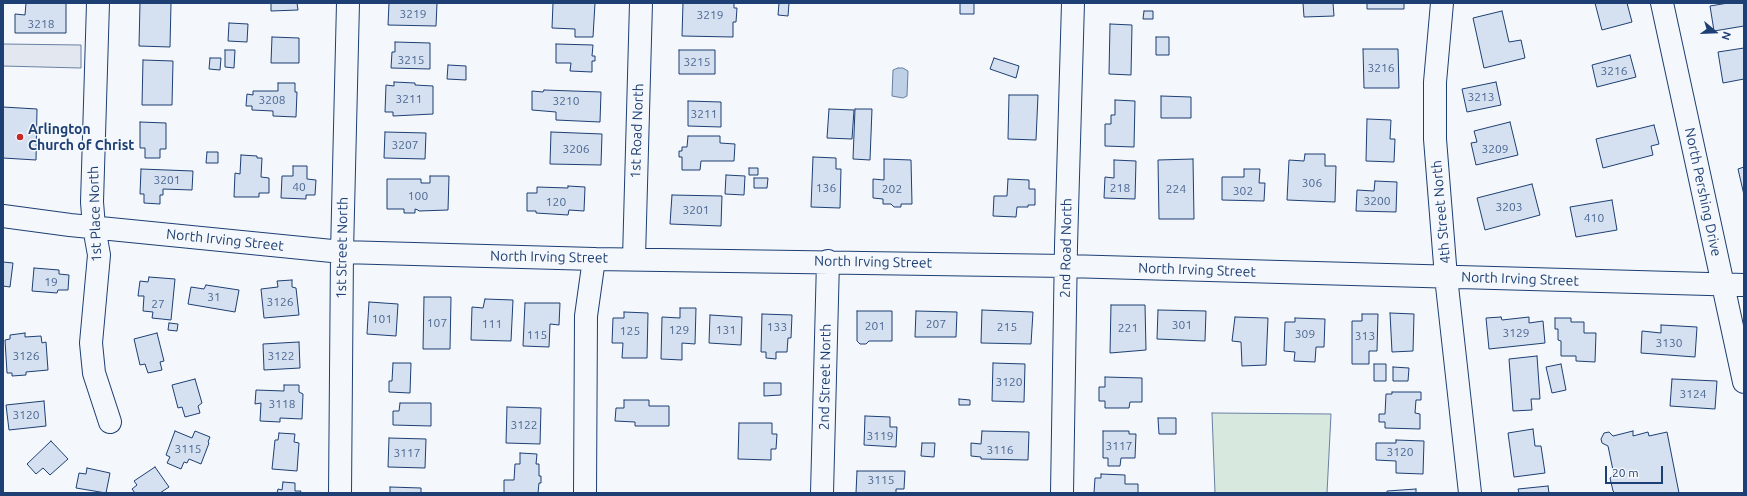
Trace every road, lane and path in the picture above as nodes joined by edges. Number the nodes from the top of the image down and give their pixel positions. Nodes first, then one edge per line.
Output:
1 (98, 3) edge
2 (348, 3) edge
3 (641, 3) edge
4 (1073, 3) edge
5 (1442, 3) edge
6 (1662, 3) edge
7 (3, 216) edge
8 (94, 227) junction
9 (342, 252) junction
10 (634, 258) junction
11 (594, 259) junction
12 (828, 261) junction
13 (1066, 266) junction
14 (1446, 277) junction
15 (1722, 285) junction
16 (1744, 285) edge
17 (1744, 382) edge
18 (110, 422) dead end
19 (340, 493) edge
20 (585, 493) edge
21 (822, 493) edge
22 (1062, 493) edge
23 (1470, 493) edge

1 - 8 street, 1st Place North
2 - 9 street, 1st Street North
3 - 10 street, 1st Road North
4 - 13 street, 2nd Road North
5 - 14 street, 4th Street North
6 - 15 street, North Pershing Drive
7 - 8 street, North Irving Street
8 - 9 street, North Irving Street
8 - 18 street, 1st Place North
9 - 11 street, North Irving Street
9 - 19 street, 1st Street North
10 - 11 street, North Irving Street
10 - 12 street, North Irving Street
11 - 20 street
12 - 13 street, North Irving Street
12 - 21 street, 2nd Street North
13 - 14 street, North Irving Street
13 - 22 street, 2nd Road North
14 - 15 street, North Irving Street
14 - 23 street, 4th Street North
15 - 16 street, North Irving Street
15 - 17 street, North Pershing Drive

